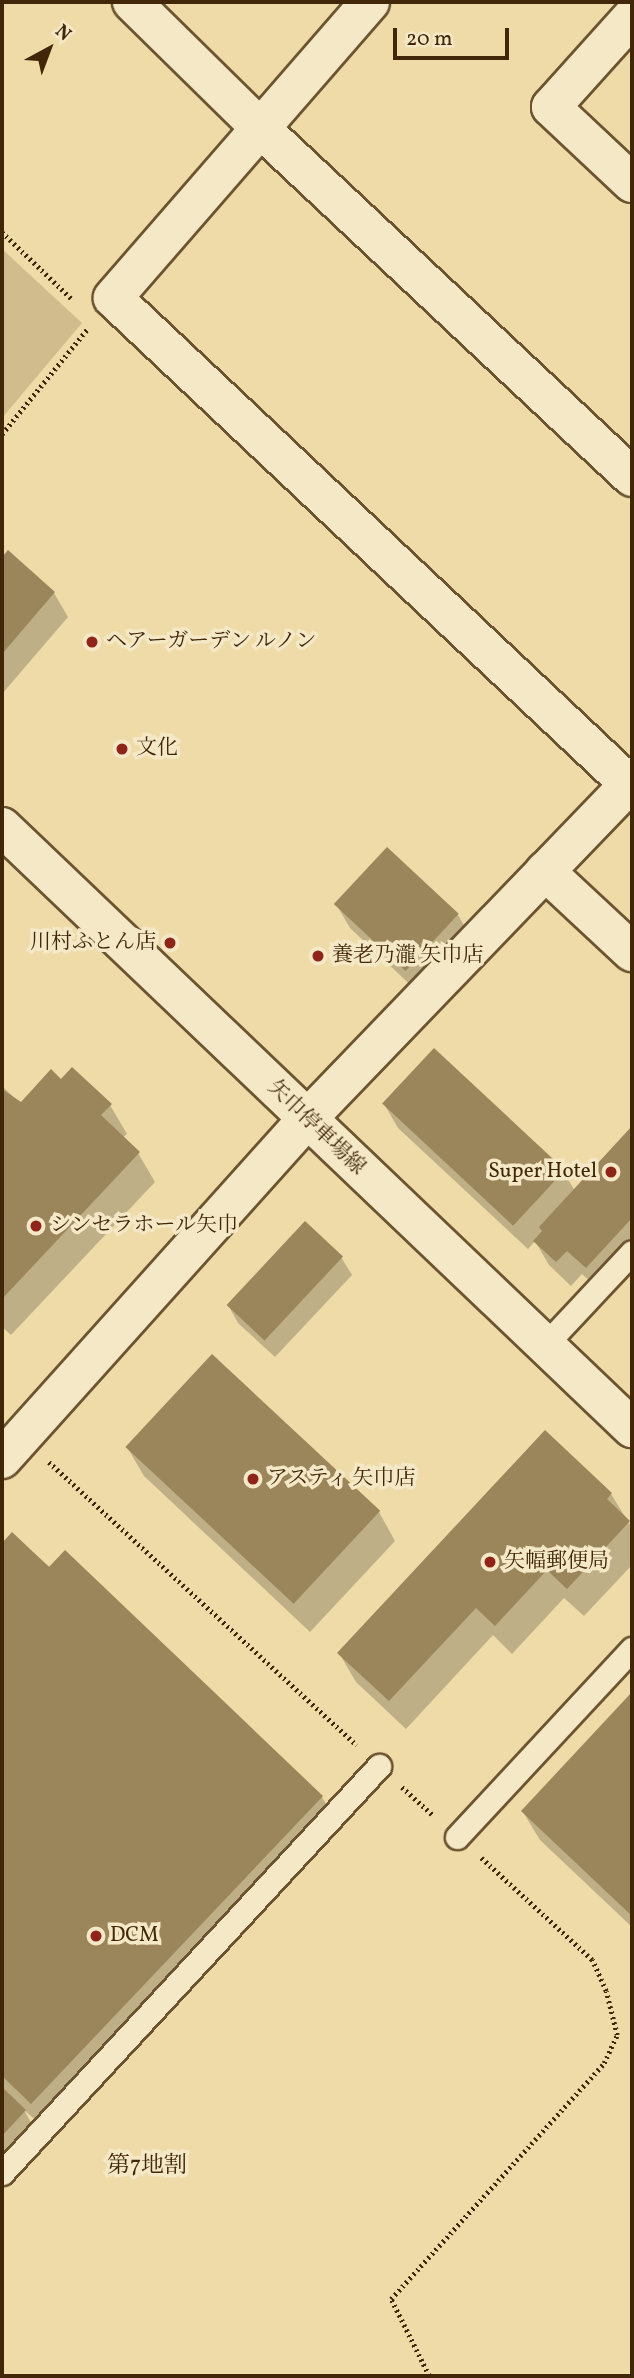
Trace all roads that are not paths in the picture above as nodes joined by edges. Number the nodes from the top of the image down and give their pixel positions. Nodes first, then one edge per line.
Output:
1 (132, 2) edge
2 (370, 2) edge
3 (632, 17) edge
4 (260, 128) junction
5 (632, 183) edge
6 (632, 477) edge
7 (631, 782) edge
8 (2, 827) edge
9 (545, 871) junction
10 (632, 952) edge
11 (306, 1120) junction
12 (632, 1252) edge
13 (545, 1345) junction
14 (632, 1428) edge
15 (9, 1438) edge
16 (632, 1649) edge
17 (379, 1766) road end
18 (457, 1837) road end
19 (2, 2173) edge

1 - 4 street
2 - 4 street
3 - 5 street
4 - 6 street
4 - 7 street
7 - 9 street
8 - 11 street, 矢巾停車場線
9 - 10 street
9 - 11 street
11 - 13 street, 矢巾停車場線
11 - 15 street
12 - 13 lane
13 - 14 street, 矢巾停車場線
16 - 18 lane
17 - 19 lane

